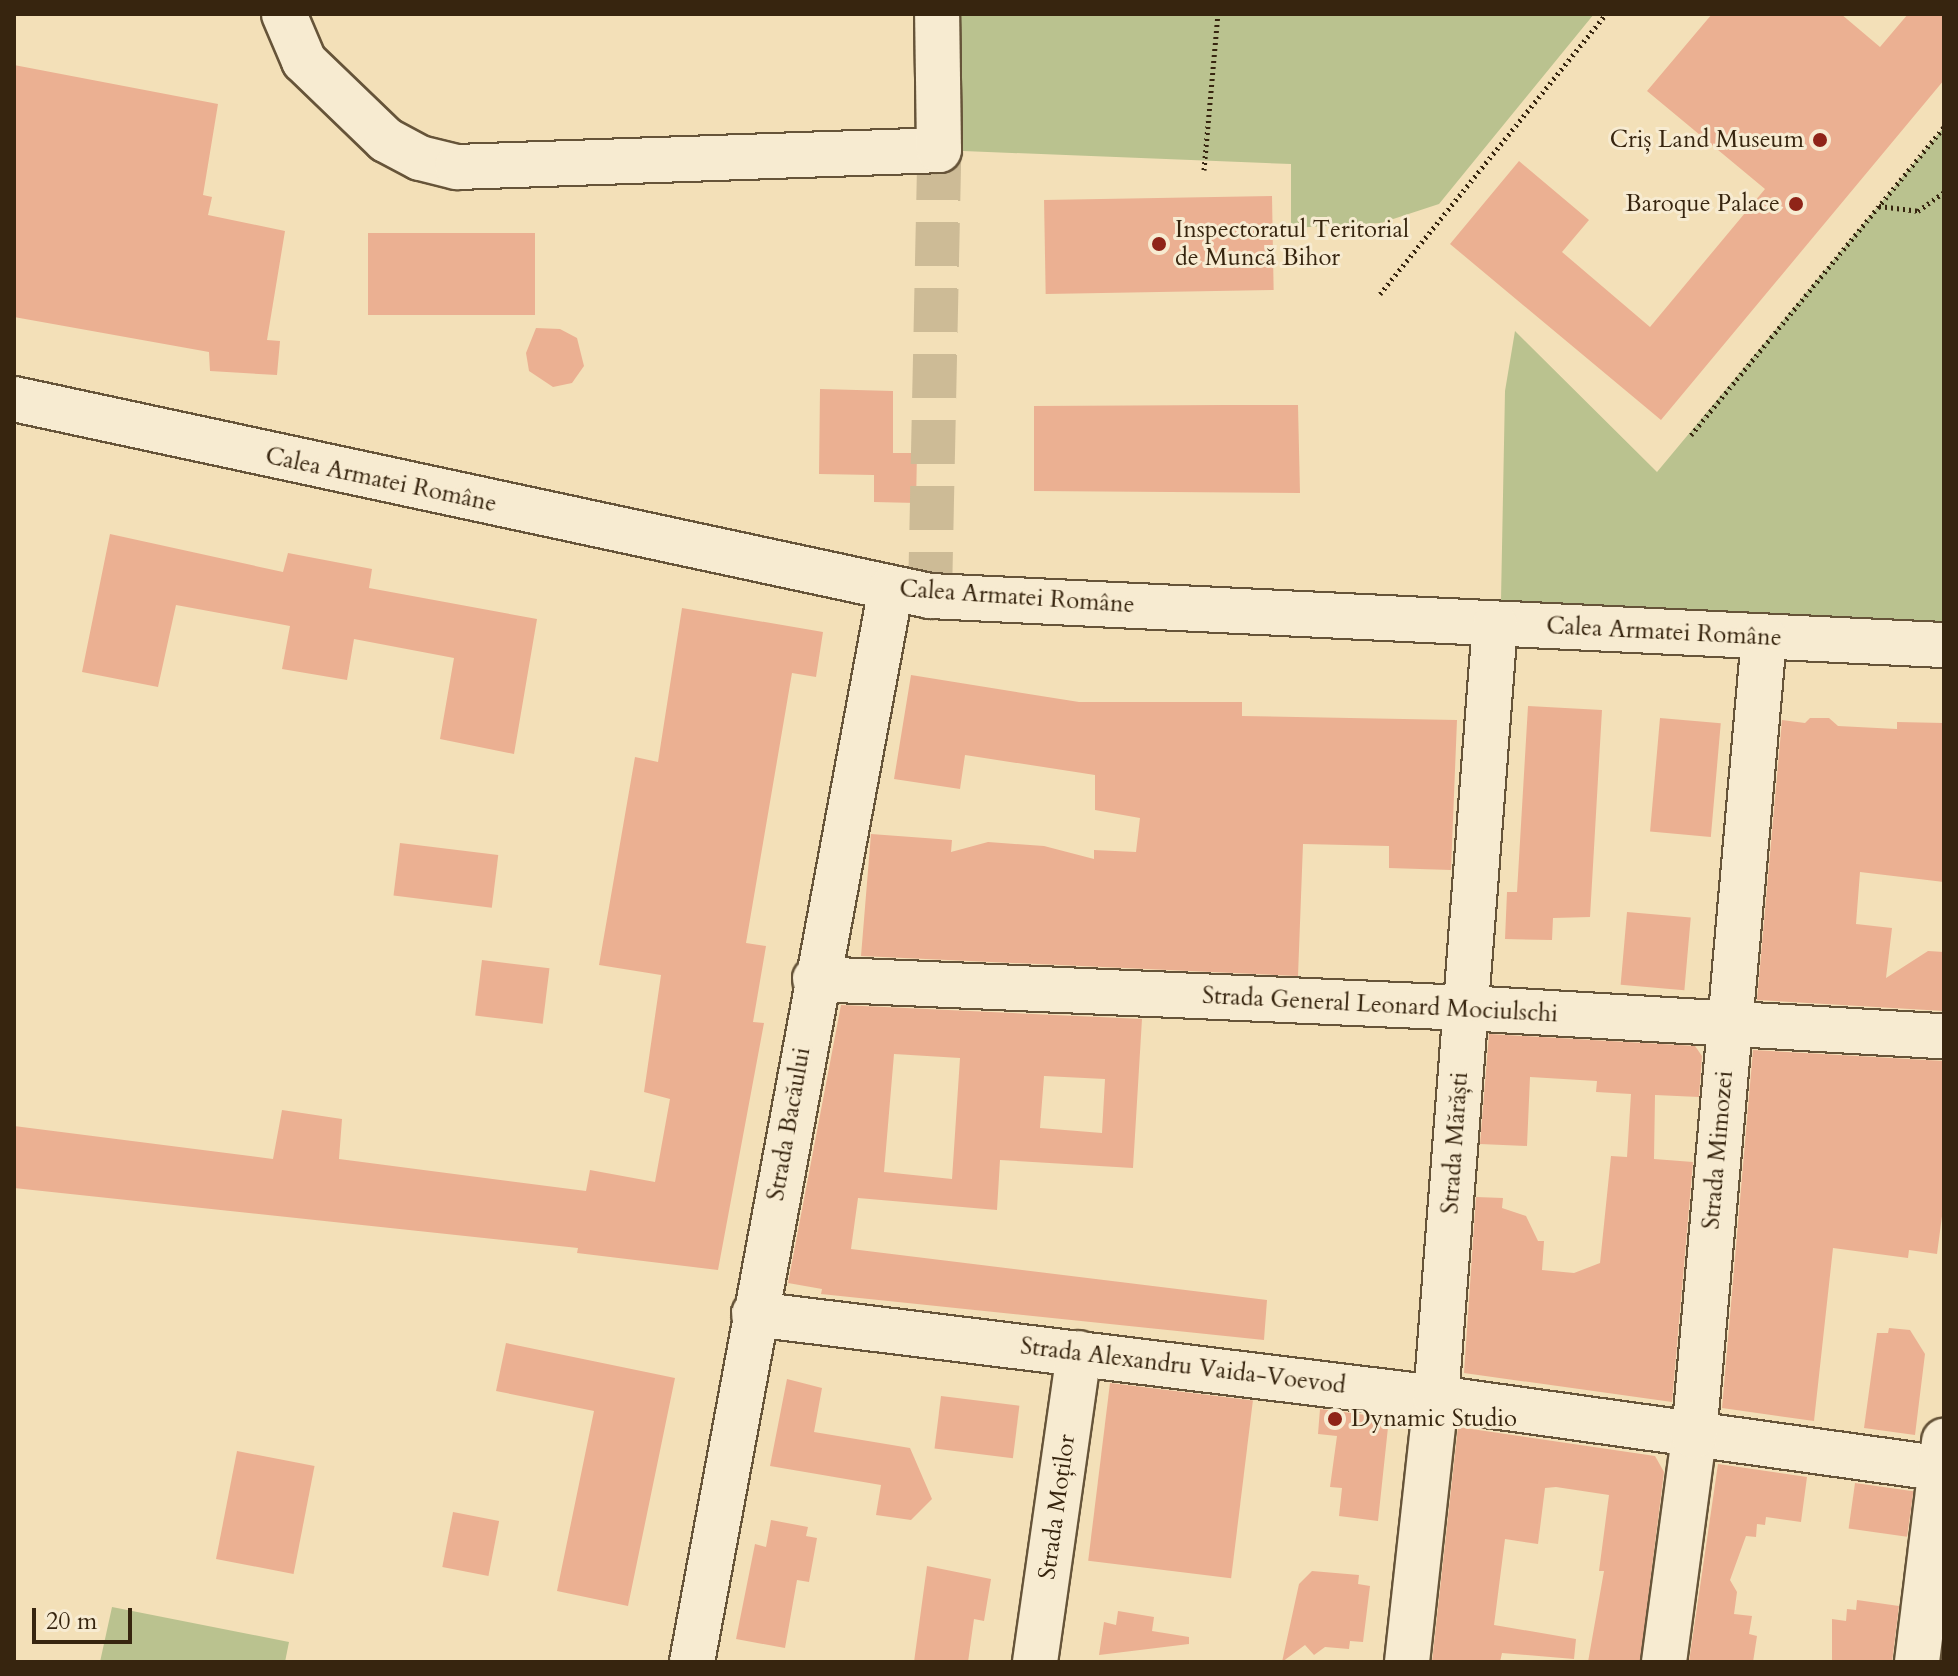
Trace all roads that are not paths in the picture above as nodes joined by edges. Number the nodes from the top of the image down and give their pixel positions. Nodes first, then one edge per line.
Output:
1 (284, 14) edge
2 (937, 14) edge
3 (14, 399) edge
4 (891, 588) junction
5 (1495, 624) junction
6 (1764, 637) junction
7 (1944, 645) edge
8 (815, 979) junction
9 (1466, 1008) junction
10 (1729, 1025) junction
11 (1944, 1036) edge
12 (754, 1314) junction
13 (1079, 1353) junction
14 (1436, 1398) junction
15 (1694, 1436) junction
16 (1943, 1459) edge
17 (692, 1662) edge
18 (1035, 1662) edge
19 (1407, 1662) edge
20 (1664, 1662) edge
21 (1917, 1662) edge

1 - 2 street
3 - 4 street, Calea Armatei Române
4 - 5 street, Calea Armatei Române
4 - 8 street, Strada Bacăului
5 - 6 street, Calea Armatei Române
5 - 9 street, Strada Mărăști
6 - 7 street, Calea Armatei Române
6 - 10 street, Strada Mimozei
8 - 9 street, Strada General Leonard Mociulschi
8 - 12 street, Strada Bacăului
9 - 10 street, Strada General Leonard Mociulschi
9 - 14 street, Strada Mărăști
10 - 11 street, Strada General Leonard Mociulschi
10 - 15 street, Strada Mimozei
12 - 13 street, Strada Alexandru Vaida-Voevod
12 - 17 street, Strada Bacăului
13 - 14 street, Strada Alexandru Vaida-Voevod
13 - 18 street, Strada Moților
14 - 15 street, Strada Alexandru Vaida-Voevod
14 - 19 street, Strada Mărăști
15 - 16 street, Strada Alexandru Vaida-Voevod
15 - 20 street, Strada Mimozei
16 - 21 street

